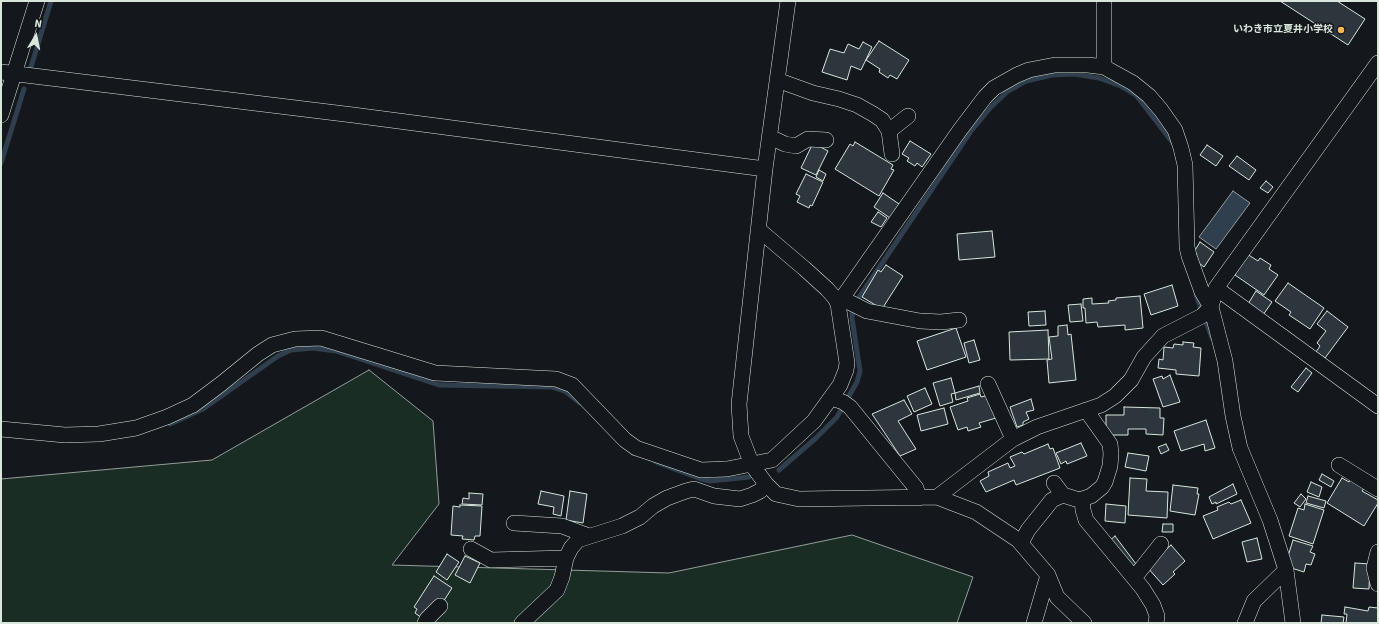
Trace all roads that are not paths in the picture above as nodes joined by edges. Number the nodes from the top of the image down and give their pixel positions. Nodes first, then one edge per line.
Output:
1 (37, 1) edge
2 (788, 1) edge
3 (1104, 1) edge
4 (1378, 63) edge
5 (1104, 67) junction
6 (7, 73) edge
7 (778, 80) junction
8 (1, 114) edge
9 (908, 116) dead end
10 (889, 131) junction
11 (770, 137) junction
12 (826, 140) dead end
13 (892, 154) dead end
14 (765, 169) junction
15 (758, 229) junction
16 (1216, 288) junction
17 (847, 303) junction
18 (1207, 311) junction
19 (958, 320) dead end
20 (988, 384) dead end
21 (841, 402) junction
22 (1378, 406) edge
23 (1086, 410) junction
24 (1, 429) edge
25 (1013, 439) junction
26 (752, 465) junction
27 (1339, 465) dead end
28 (766, 484) junction
29 (1378, 489) edge
30 (937, 497) junction
31 (918, 498) junction
32 (1082, 499) junction
33 (514, 523) dead end
34 (589, 536) junction
35 (1021, 543) junction
36 (1161, 544) dead end
37 (471, 550) dead end
38 (1378, 552) edge
39 (566, 558) junction
40 (1048, 575) junction
41 (1281, 575) junction
42 (1134, 578) junction
43 (1378, 584) edge
44 (440, 606) dead end
45 (425, 623) edge
46 (522, 623) edge
47 (1034, 623) edge
48 (1084, 623) edge
49 (1156, 623) edge
50 (1245, 623) edge
51 (1293, 623) edge

1 - 6 street
2 - 7 street
3 - 5 street
4 - 16 street
5 - 17 street
5 - 18 street
6 - 8 street
6 - 14 street
7 - 10 street
7 - 11 street
9 - 10 street
10 - 13 street
11 - 12 street
11 - 14 street
14 - 15 street
15 - 17 street
15 - 26 street
16 - 18 street
16 - 22 street
17 - 19 street
17 - 21 street
18 - 23 street
18 - 41 street
20 - 25 street
21 - 26 street
21 - 31 street
23 - 25 street
23 - 32 street
24 - 26 street
25 - 30 street
26 - 28 street
27 - 29 street
28 - 31 street
28 - 34 street
30 - 31 street
30 - 35 street
32 - 35 street
32 - 42 street
33 - 34 street
34 - 39 street
35 - 40 street
36 - 42 street
37 - 39 street
38 - 43 street
39 - 46 street
40 - 47 street
40 - 48 street
41 - 50 street
41 - 51 street
42 - 49 street
44 - 45 street

